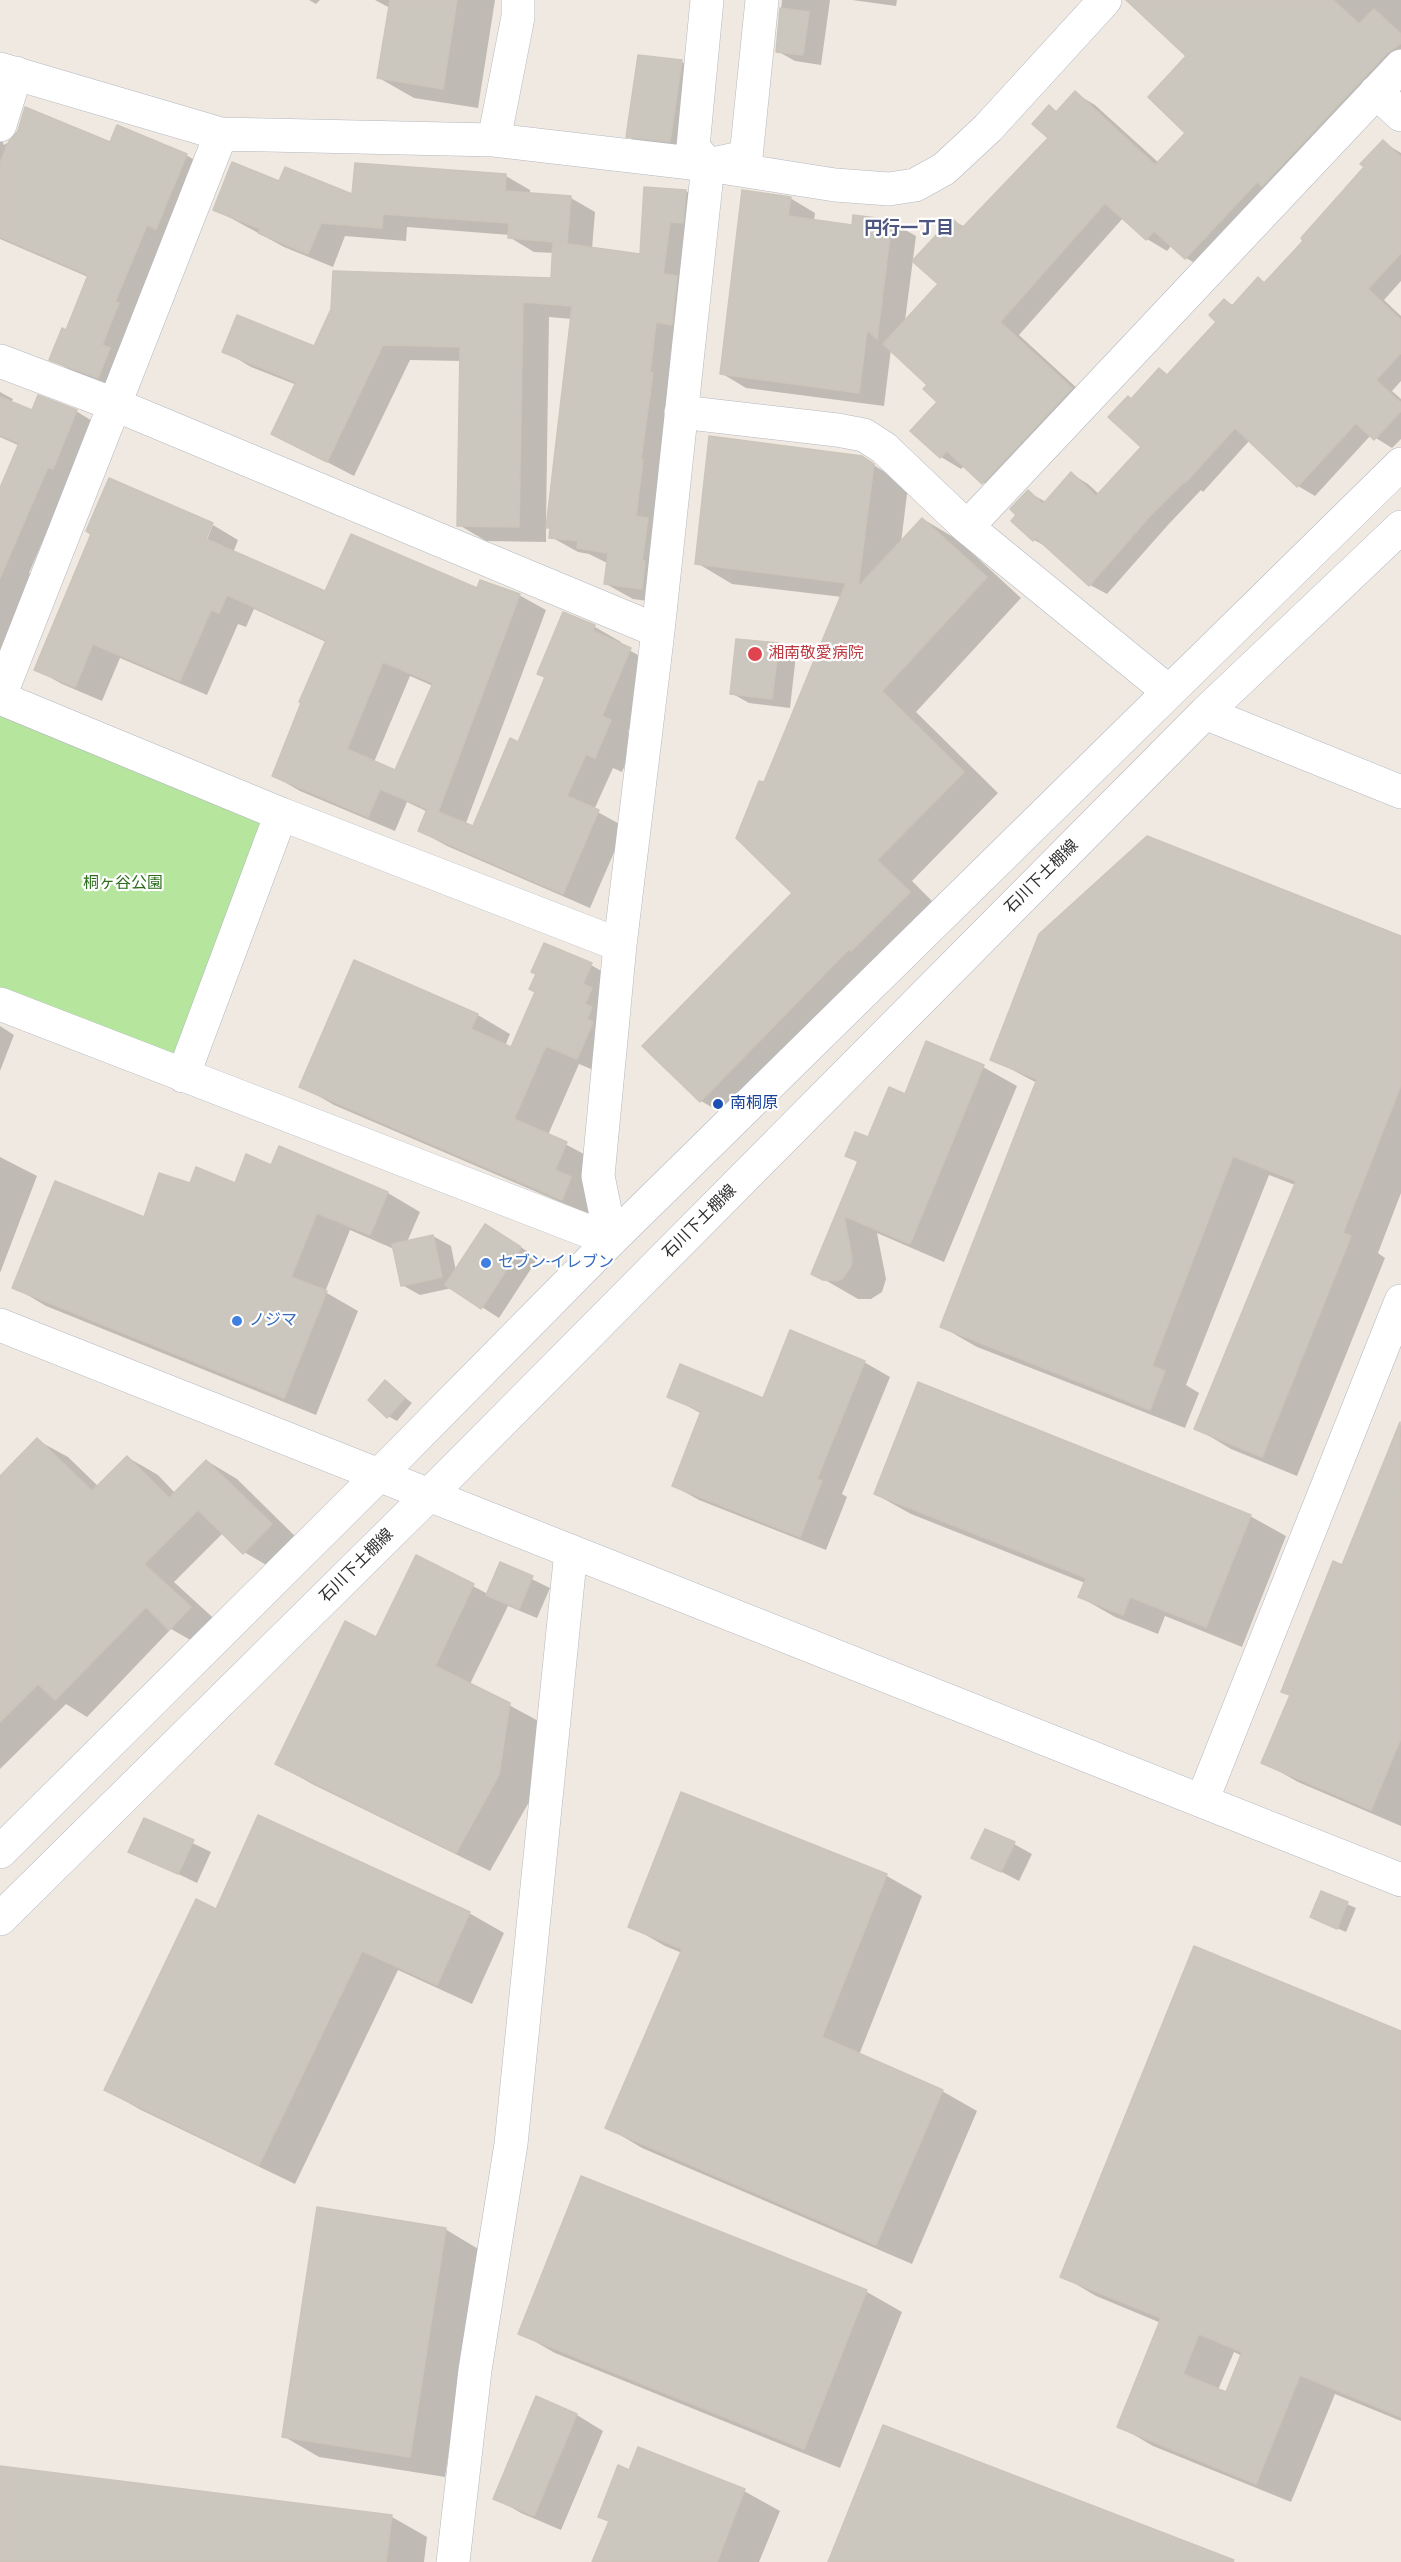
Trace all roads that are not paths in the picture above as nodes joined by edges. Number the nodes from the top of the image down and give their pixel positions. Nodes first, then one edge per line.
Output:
1 (518, 0) edge
2 (707, 0) edge
3 (762, 0) edge
4 (1105, 0) edge
5 (1401, 66) edge
6 (8, 71) edge
7 (1376, 92) junction
8 (1401, 114) edge
9 (0, 125) edge
10 (221, 134) junction
11 (494, 140) junction
12 (708, 165) junction
13 (0, 361) edge
14 (116, 405) junction
15 (681, 412) junction
16 (1401, 464) edge
17 (967, 526) junction
18 (1401, 527) edge
19 (658, 631) junction
20 (1168, 692) junction
21 (0, 697) edge
22 (1205, 713) junction
23 (1401, 792) edge
24 (281, 814) junction
25 (620, 945) junction
26 (0, 1004) edge
27 (183, 1076) junction
28 (611, 1240) junction
29 (1401, 1301) edge
30 (0, 1325) edge
31 (379, 1475) junction
32 (430, 1494) junction
33 (571, 1551) junction
34 (1202, 1801) junction
35 (0, 1852) edge
36 (1401, 1880) edge
37 (0, 1919) edge
38 (453, 2562) edge

1 - 11 street
2 - 12 street
3 - 12 street
4 - 12 street
5 - 7 street
6 - 9 street
6 - 10 street
7 - 8 street
7 - 17 street
10 - 11 street
10 - 14 street
11 - 12 street
12 - 15 street
13 - 14 street
14 - 19 street
14 - 21 street
15 - 17 street
15 - 19 street
16 - 20 street
17 - 20 street
18 - 22 street, 石川下土棚線
19 - 25 street
20 - 28 street
21 - 24 street
22 - 23 street
22 - 32 street, 石川下土棚線
24 - 25 street
24 - 27 street
25 - 28 street
26 - 27 street
27 - 28 street
28 - 31 street
29 - 34 street
30 - 31 street
31 - 32 street
31 - 35 street
32 - 33 street
32 - 37 street, 石川下土棚線
33 - 34 street
33 - 38 street
34 - 36 street

